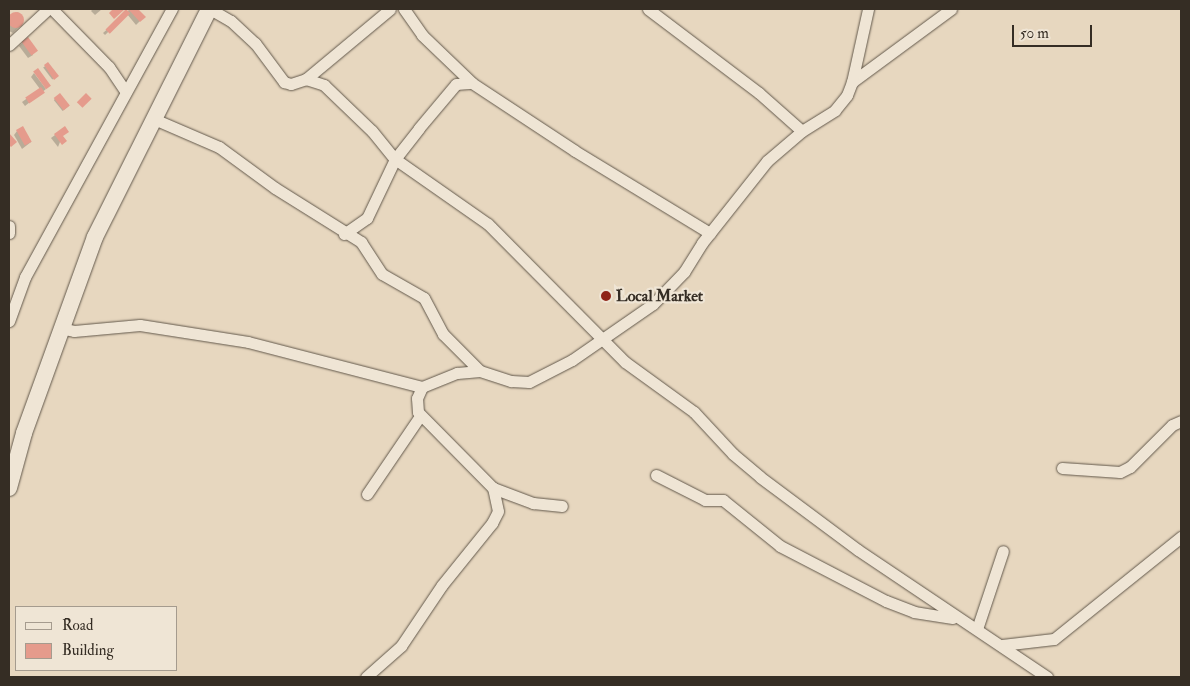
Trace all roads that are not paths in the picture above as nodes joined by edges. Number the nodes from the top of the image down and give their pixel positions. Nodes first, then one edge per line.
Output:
1 (48, 9) edge
2 (52, 9) edge
3 (172, 9) edge
4 (209, 9) edge
5 (390, 9) edge
6 (404, 9) edge
7 (648, 9) edge
8 (868, 9) edge
9 (951, 9) edge
10 (9, 45) edge
11 (306, 79) junction
12 (852, 82) junction
13 (472, 83) junction
14 (126, 92) junction
15 (154, 119) junction
16 (802, 131) junction
17 (395, 159) junction
18 (9, 226) edge
19 (9, 232) edge
20 (710, 233) junction
21 (344, 234) junction
22 (9, 321) edge
23 (60, 328) junction
24 (602, 339) junction
25 (480, 371) junction
26 (422, 387) junction
27 (420, 416) junction
28 (1181, 421) edge
29 (1062, 468) dead end
30 (656, 475) dead end
31 (9, 488) edge
32 (493, 488) junction
33 (367, 494) dead end
34 (562, 506) dead end
35 (1181, 537) edge
36 (1003, 551) dead end
37 (957, 618) junction
38 (977, 628) junction
39 (1002, 646) junction
40 (366, 677) edge
41 (1047, 677) edge

1 - 10 street
2 - 14 street
3 - 14 street
4 - 11 street
4 - 15 main road
5 - 11 street
6 - 13 street
7 - 16 street
8 - 12 street
9 - 12 street
11 - 17 street
12 - 16 street
13 - 17 street
13 - 20 street
14 - 22 street
15 - 21 street
15 - 23 main road
16 - 20 street
17 - 21 street
17 - 24 street
18 - 19 street
20 - 24 street
21 - 25 street
23 - 26 street
23 - 31 main road
24 - 25 street
24 - 37 street
25 - 26 street
26 - 27 street
27 - 32 street
27 - 33 street
28 - 29 street
30 - 37 street
32 - 34 street
32 - 40 street
35 - 39 street
36 - 38 street
37 - 38 street
38 - 39 street
39 - 41 street

